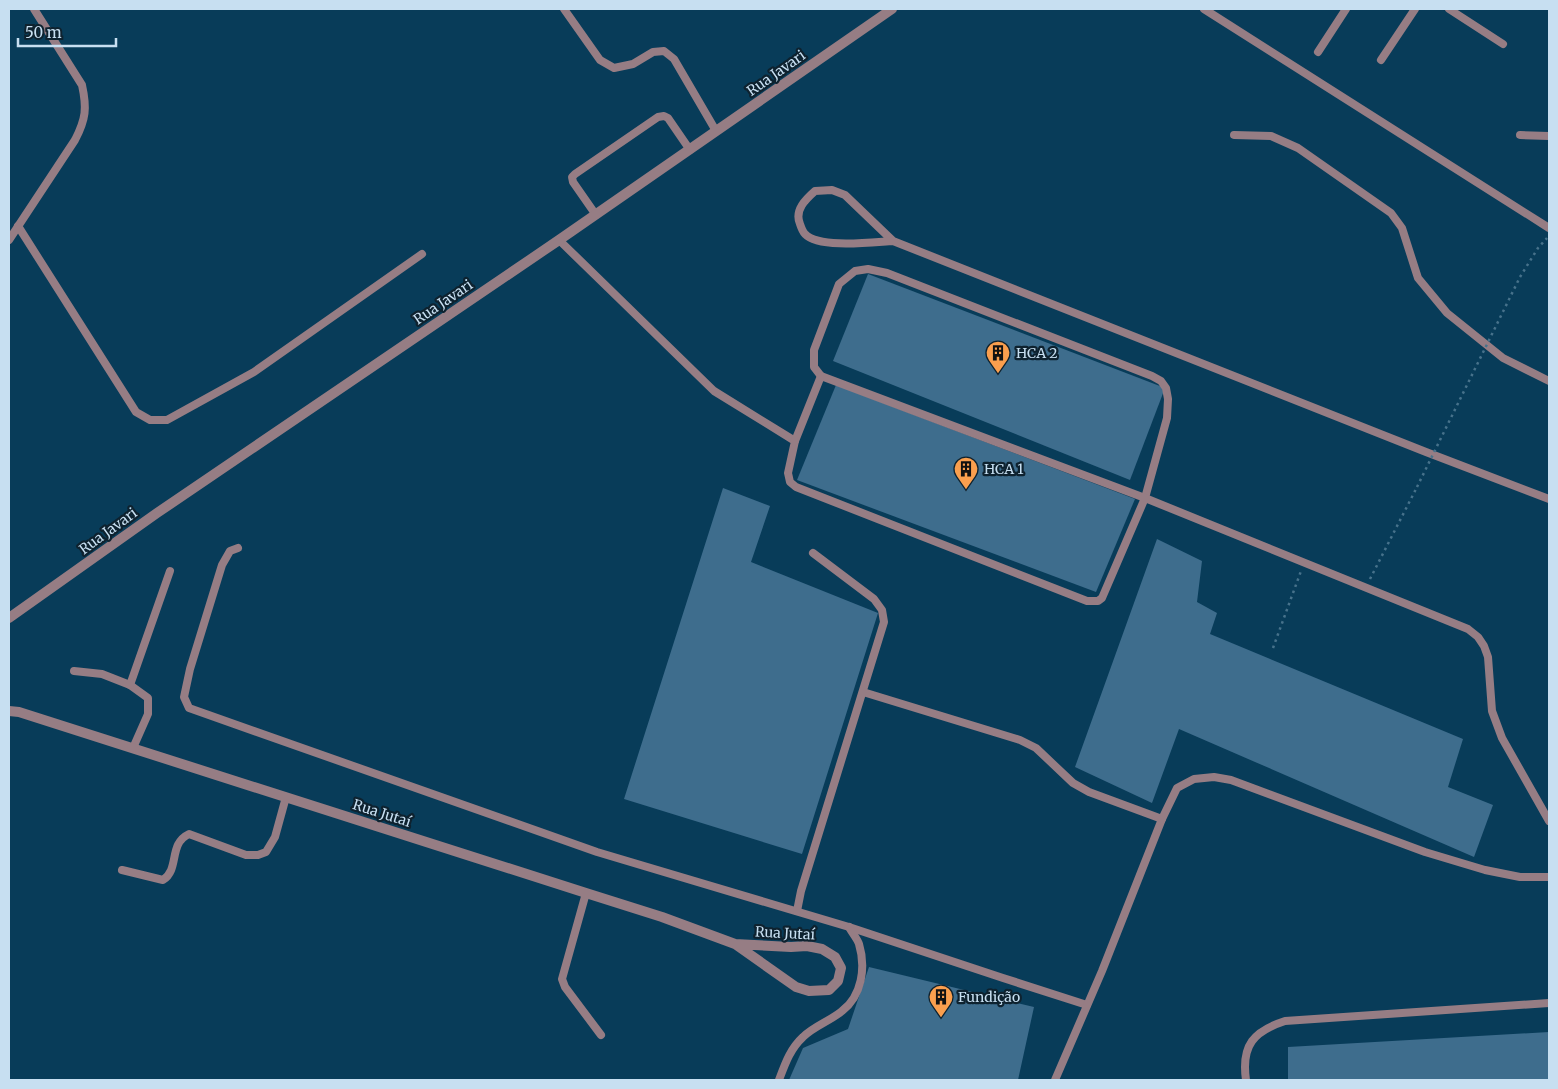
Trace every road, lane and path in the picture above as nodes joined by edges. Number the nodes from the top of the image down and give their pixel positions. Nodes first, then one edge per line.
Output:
1 (34, 9) edge
2 (564, 9) edge
3 (892, 9) edge
4 (1204, 9) edge
5 (1346, 9) edge
6 (1416, 9) edge
7 (1449, 9) edge
8 (1503, 44) dead end
9 (1318, 52) dead end
10 (1382, 60) dead end
11 (716, 131) junction
12 (1234, 135) dead end
13 (1520, 136) dead end
14 (1549, 136) edge
15 (690, 150) junction
16 (596, 215) junction
17 (18, 226) junction
18 (1549, 228) edge
19 (1549, 234) edge
20 (9, 240) edge
21 (559, 240) junction
22 (893, 240) junction
23 (422, 254) dead end
24 (821, 376) junction
25 (1549, 381) edge
26 (794, 441) junction
27 (1145, 498) junction
28 (1549, 499) edge
29 (238, 548) dead end
30 (813, 553) dead end
31 (1305, 563) junction
32 (170, 570) dead end
33 (1366, 588) junction
34 (9, 618) edge
35 (1273, 648) dead end
36 (74, 671) dead end
37 (130, 685) junction
38 (863, 692) junction
39 (9, 704) edge
40 (14, 711) edge
41 (133, 748) junction
42 (286, 797) junction
43 (1162, 819) junction
44 (1549, 821) edge
45 (122, 870) dead end
46 (1549, 877) edge
47 (586, 893) junction
48 (796, 911) junction
49 (849, 927) junction
50 (735, 944) junction
51 (1549, 1004) edge
52 (1087, 1005) junction
53 (601, 1035) dead end
54 (779, 1080) edge
55 (1055, 1080) edge
56 (1246, 1080) edge

1 - 17 lane
2 - 11 lane
3 - 11 street, Rua Javari
4 - 18 lane
5 - 9 lane
6 - 10 lane
7 - 8 lane
11 - 15 street, Rua Javari
12 - 25 lane
13 - 14 lane
15 - 16 street, Rua Javari
15 - 16 lane
16 - 21 street, Rua Javari
17 - 20 lane
17 - 23 lane
19 - 33 path, bridge
21 - 26 lane
21 - 34 street, Rua Javari
22 - 22 lane
22 - 28 lane
24 - 26 lane
24 - 27 lane
24 - 27 lane
26 - 27 lane
27 - 31 lane
29 - 48 lane
30 - 38 lane
31 - 33 lane
31 - 35 path
32 - 37 lane
33 - 44 lane
36 - 37 lane
37 - 41 lane
38 - 43 lane
38 - 48 lane
39 - 40 street, Rua Jutaí
40 - 41 street, Rua Jutaí
41 - 42 street, Rua Jutaí
42 - 45 lane
42 - 47 street, Rua Jutaí
43 - 46 lane
43 - 52 lane
47 - 50 street, Rua Jutaí
47 - 53 lane
48 - 49 lane
49 - 52 lane
49 - 54 lane
50 - 50 street, Rua Jutaí
51 - 56 lane
52 - 55 lane

